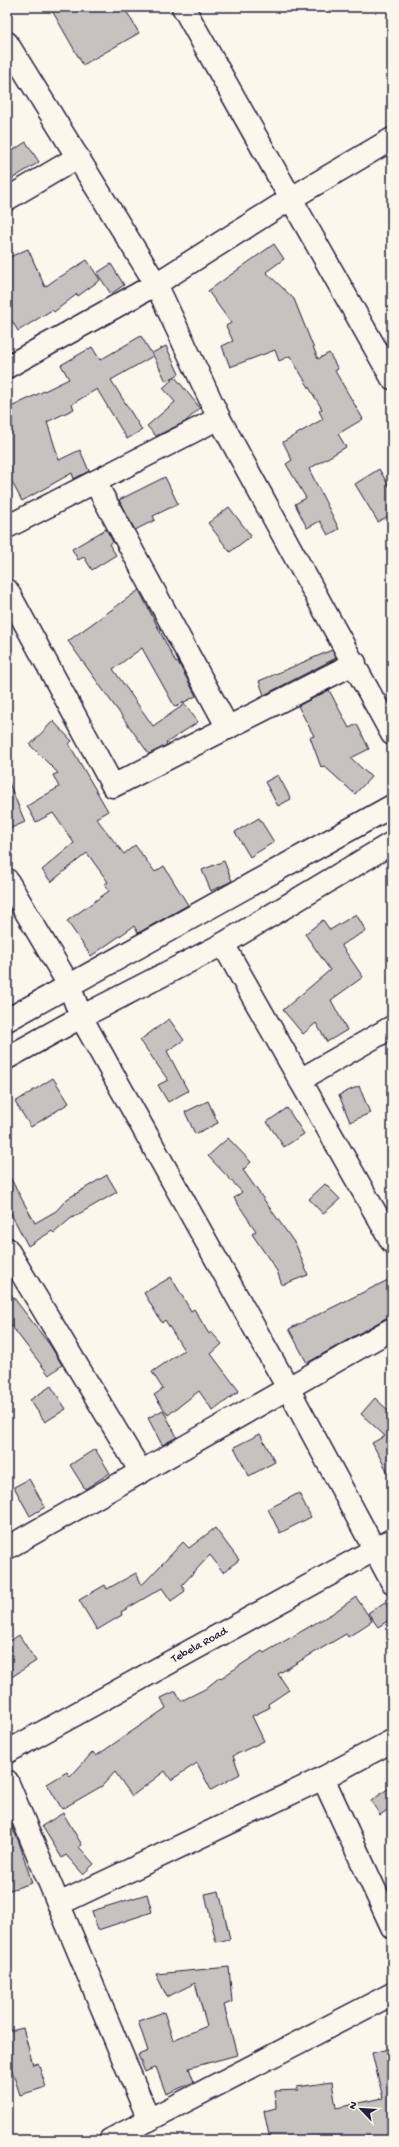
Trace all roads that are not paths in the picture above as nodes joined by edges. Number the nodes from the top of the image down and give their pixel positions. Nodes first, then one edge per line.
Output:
1 (182, 7) edge
2 (7, 44) edge
3 (392, 139) edge
4 (78, 158) junction
5 (7, 199) edge
6 (290, 199) junction
7 (156, 284) junction
8 (7, 367) edge
9 (392, 378) edge
10 (219, 418) junction
11 (95, 482) junction
12 (7, 527) edge
13 (7, 590) edge
14 (355, 663) junction
15 (228, 728) junction
16 (392, 734) edge
17 (392, 806) edge
18 (392, 843) edge
19 (7, 880) edge
20 (223, 944) junction
21 (69, 985) junction
22 (81, 1017) junction
23 (7, 1020) edge
24 (392, 1027) edge
25 (7, 1058) edge
26 (300, 1080) junction
27 (392, 1242) edge
28 (7, 1249) edge
29 (392, 1329) edge
30 (288, 1388) junction
31 (142, 1472) junction
32 (383, 1545) edge
33 (7, 1548) edge
34 (392, 1582) edge
35 (392, 1741) edge
36 (7, 1752) edge
37 (323, 1778) junction
38 (7, 1781) edge
39 (59, 1904) junction
40 (392, 1927) edge
41 (392, 1994) edge
42 (149, 2120) junction
43 (110, 2140) edge

1 - 6 street
2 - 4 street
3 - 6 street
4 - 5 street
4 - 7 street
6 - 7 street
6 - 9 street
7 - 8 street
7 - 10 street
10 - 11 street
10 - 14 street
11 - 12 street
11 - 15 street
13 - 15 street
14 - 15 street
14 - 16 street
17 - 21 street
18 - 20 street
19 - 21 street
20 - 22 street
20 - 26 street
21 - 22 street
21 - 23 street
22 - 25 street
22 - 30 street
24 - 26 street
26 - 27 street
28 - 31 street
29 - 30 street
30 - 31 street
30 - 32 street
31 - 33 street
32 - 34 street
32 - 36 street, Tebela Road
35 - 37 street
37 - 39 street
37 - 40 street
38 - 39 street
39 - 42 street
41 - 42 street
42 - 43 street

